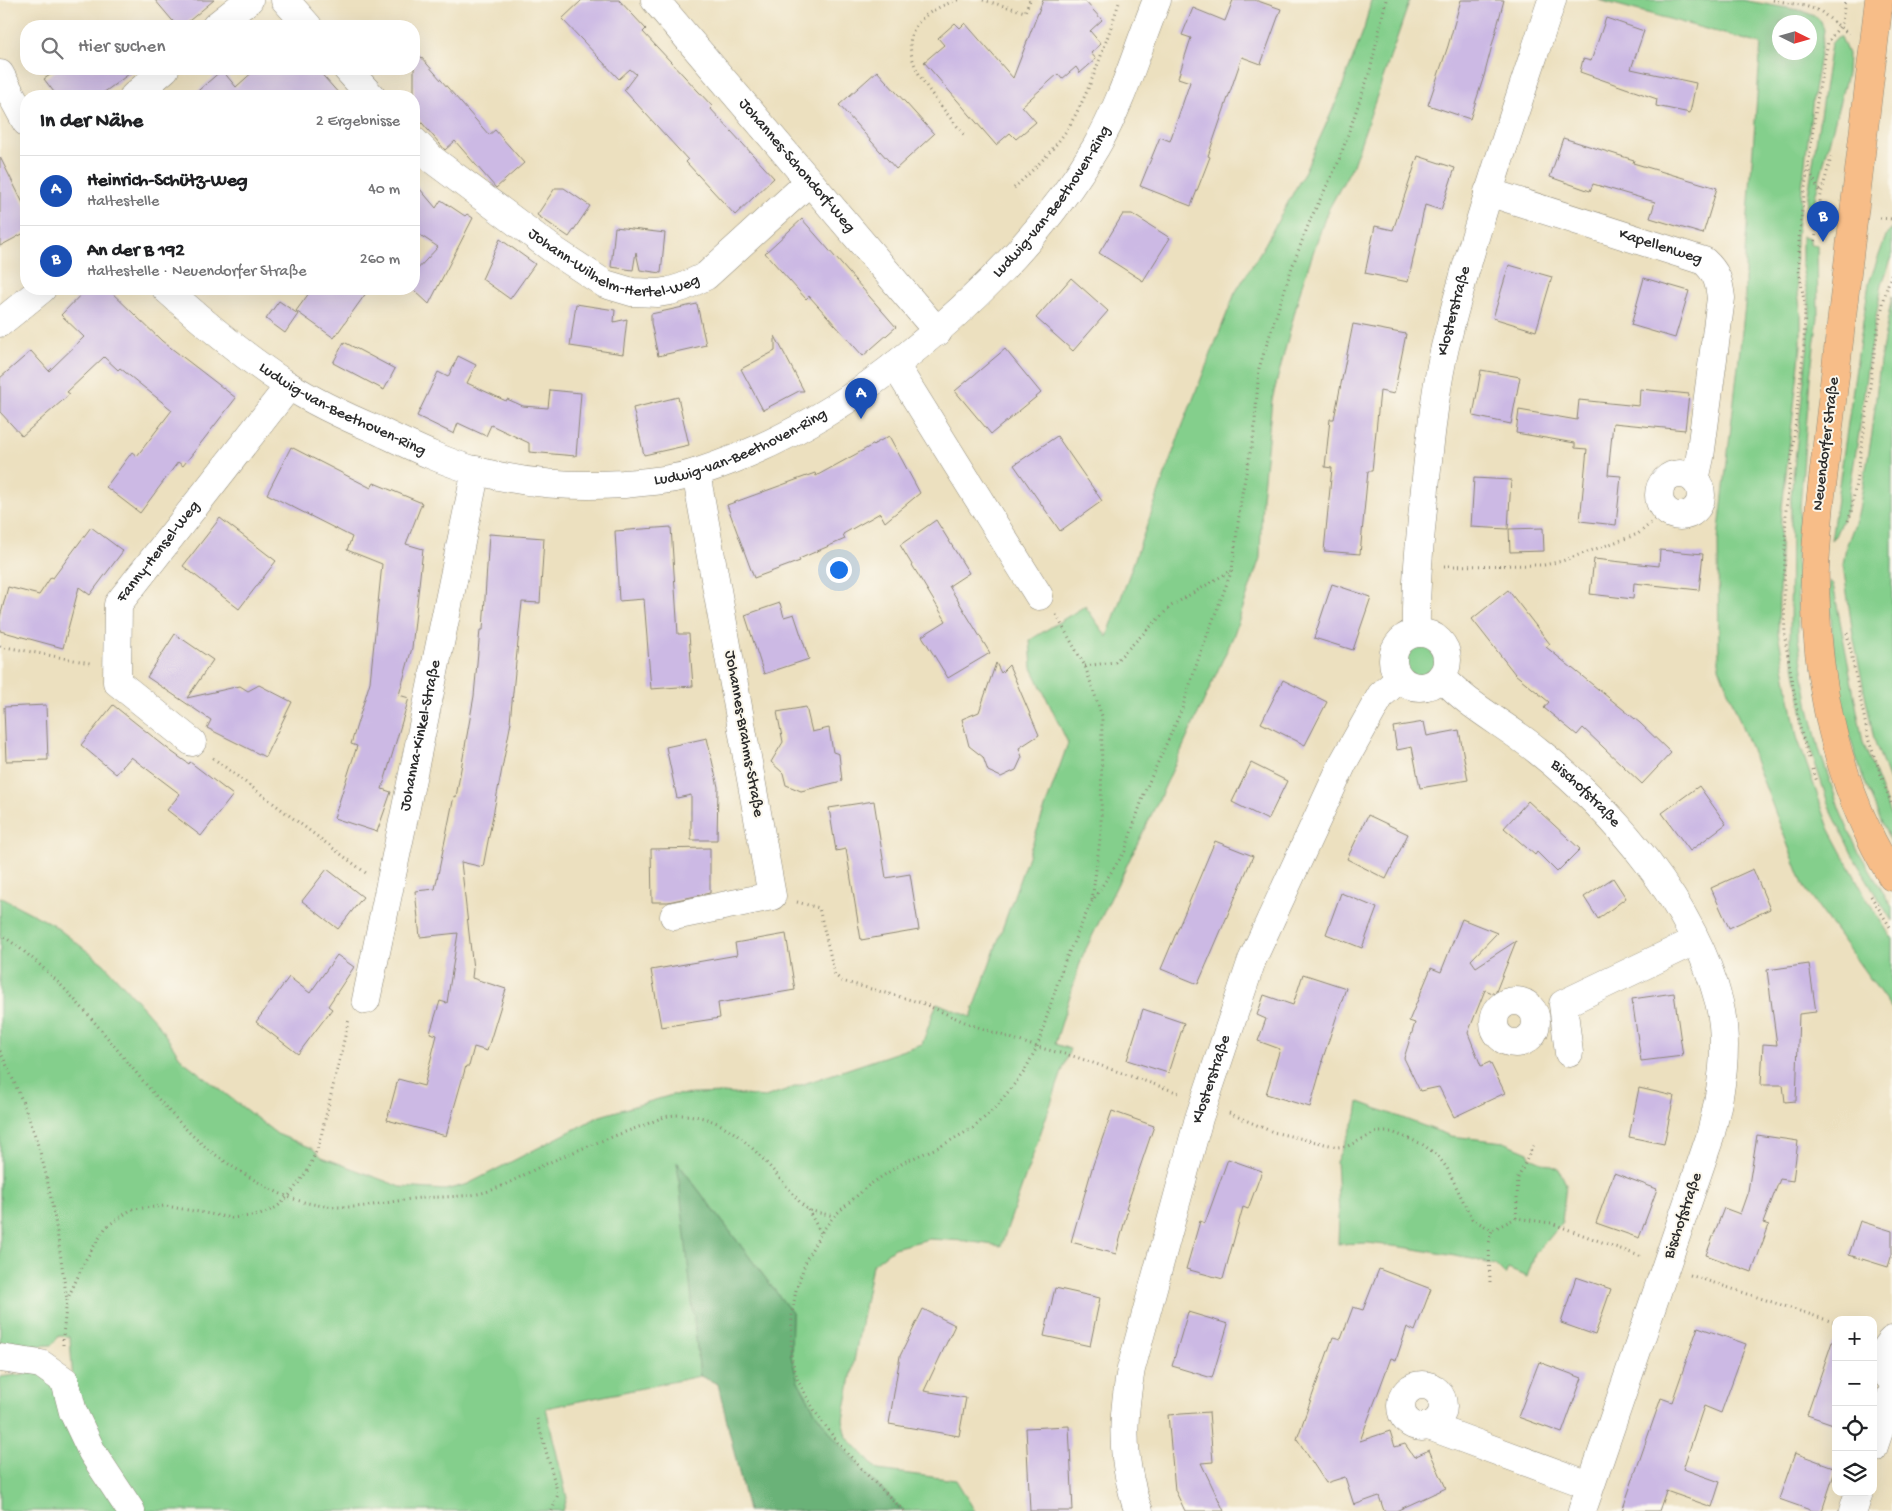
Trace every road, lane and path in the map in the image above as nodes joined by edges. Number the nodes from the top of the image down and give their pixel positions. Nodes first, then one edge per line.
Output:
1 (249, 0) edge
2 (285, 0) edge
3 (655, 0) edge
4 (958, 0) edge
5 (983, 0) edge
6 (1030, 0) edge
7 (1120, 0) edge
8 (1157, 0) edge
9 (1386, 0) edge
10 (1552, 0) edge
11 (1773, 0) edge
12 (1845, 0) edge
13 (1879, 0) edge
14 (224, 20) edge
15 (303, 20) edge
16 (1840, 27) junction
17 (1849, 34) dead end
18 (0, 74) edge
19 (158, 75) edge
20 (352, 75) edge
21 (141, 90) edge
22 (366, 90) edge
23 (20, 111) edge
24 (965, 136) dead end
25 (420, 147) edge
26 (1808, 167) dead end
27 (809, 182) junction
28 (1014, 188) dead end
29 (1488, 192) junction
30 (1821, 194) dead end
31 (1892, 272) edge
32 (35, 295) edge
33 (173, 295) edge
34 (0, 323) edge
35 (938, 332) junction
36 (895, 366) junction
37 (289, 386) junction
38 (476, 470) junction
39 (696, 473) junction
40 (1665, 511) joint
41 (1845, 529) dead end
42 (1418, 567) junction
43 (1232, 570) junction
44 (1040, 596) joint
45 (1846, 627) dead end
46 (1416, 633) junction
47 (0, 646) edge
48 (1085, 666) junction
49 (117, 668) junction
50 (1441, 677) junction
51 (1399, 679) junction
52 (192, 742) joint
53 (1892, 806) edge
54 (1892, 877) edge
55 (389, 890) junction
56 (1091, 903) junction
57 (674, 916) dead end
58 (0, 934) edge
59 (1695, 941) junction
60 (366, 1000) dead end
61 (1562, 1004) junction
62 (1536, 1015) dead end
63 (348, 1020) dead end
64 (0, 1051) edge
65 (1569, 1053) dead end
66 (1534, 1144) dead end
67 (288, 1197) junction
68 (808, 1210) junction
69 (834, 1216) junction
70 (1516, 1218) dead end
71 (1492, 1230) dead end
72 (821, 1233) junction
73 (1667, 1266) junction
74 (1490, 1282) dead end
75 (67, 1300) junction
76 (1832, 1323) edge
77 (1892, 1340) edge
78 (0, 1358) edge
79 (1892, 1380) edge
80 (65, 1381) junction
81 (1892, 1393) edge
82 (537, 1419) dead end
83 (1429, 1426) dead end
84 (1877, 1437) edge
85 (1858, 1496) edge
86 (1586, 1498) edge
87 (131, 1511) edge
88 (552, 1511) edge
89 (904, 1511) edge
90 (1139, 1511) edge
91 (1853, 1511) edge

1 - 14 street
2 - 15 street
3 - 27 street, Johannes-Schondorf-Weg
4 - 24 path
5 - 6 path
7 - 28 path
8 - 35 street, Ludwig-van-Beethoven-Ring
9 - 43 path
10 - 29 street, Klosterstraße
11 - 16 path
12 - 16 path
13 - 54 main road, Neuendorfer Straße
16 - 17 path
18 - 23 street
19 - 21 street
20 - 22 street
25 - 27 street, Johann-Wilhelm-Hertel-Weg
26 - 30 path
27 - 35 street, Johannes-Schondorf-Weg
29 - 40 street, Kapellenweg
29 - 42 street, Klosterstraße
31 - 41 path
32 - 34 street
33 - 37 street, Ludwig-van-Beethoven-Ring
35 - 36 street, Ludwig-van-Beethoven-Ring
36 - 39 street, Ludwig-van-Beethoven-Ring
36 - 44 street
37 - 38 street, Ludwig-van-Beethoven-Ring
37 - 49 street, Fanny-Hensel-Weg
38 - 39 street, Ludwig-van-Beethoven-Ring
38 - 55 street, Johanna-Kinkel-Straße
39 - 57 street, Johannes-Brahms-Straße
40 - 42 path
42 - 46 street, Klosterstraße
43 - 48 path
43 - 56 path
44 - 48 path
45 - 53 path
46 - 50 street
46 - 51 street
47 - 49 path
48 - 56 path
49 - 52 street, Fanny-Hensel-Weg
50 - 51 street
50 - 59 street, Bischofstraße
51 - 90 street, Klosterstraße
52 - 55 path
55 - 60 street, Johanna-Kinkel-Straße
56 - 69 path
58 - 67 path
59 - 61 street
59 - 73 street, Bischofstraße
61 - 62 street
61 - 65 street
63 - 67 path
64 - 75 path
66 - 70 path
67 - 68 path
67 - 75 path
68 - 69 path
68 - 72 path
69 - 72 path
71 - 74 path
72 - 89 path
73 - 76 path
73 - 86 street, Bischofstraße
75 - 80 path
77 - 79 street
78 - 80 street
80 - 87 street
81 - 84 street
82 - 88 path
83 - 86 street, Bischofstraße
85 - 91 street

